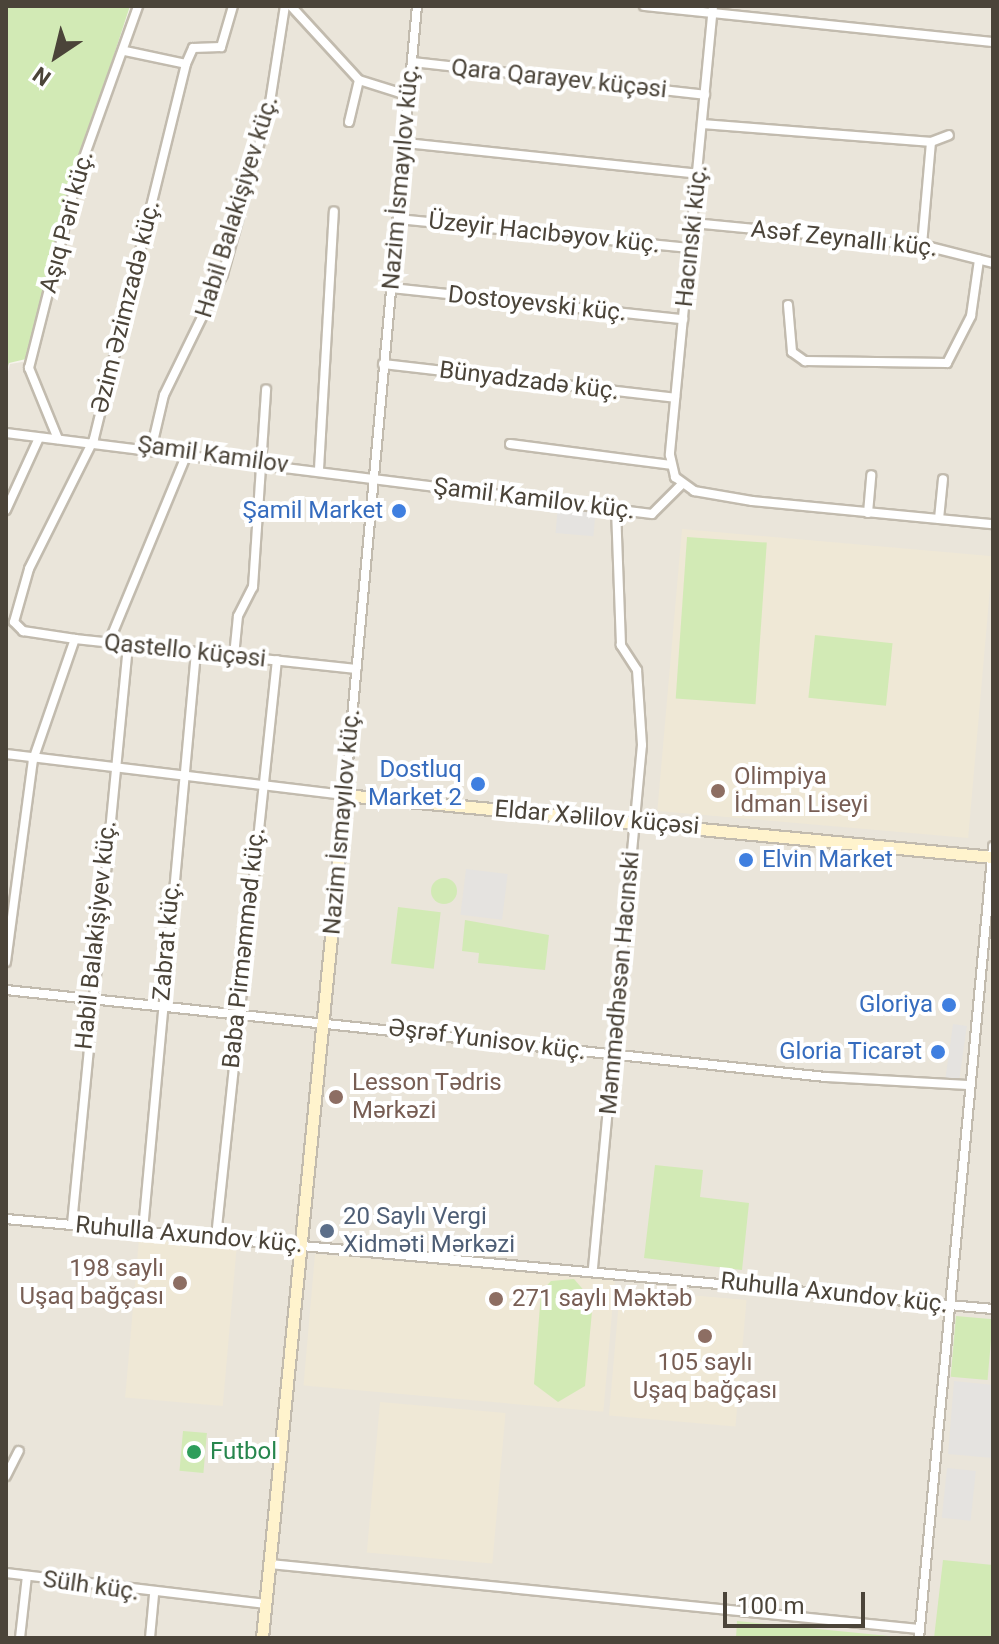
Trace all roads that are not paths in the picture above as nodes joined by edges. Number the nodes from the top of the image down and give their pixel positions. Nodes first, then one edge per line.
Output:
1 (138, 6) edge
2 (233, 6) edge
3 (288, 6) edge
4 (417, 6) edge
5 (644, 6) edge
6 (713, 10) edge
7 (993, 42) edge
8 (125, 51) junction
9 (412, 62) junction
10 (186, 64) junction
11 (359, 80) junction
12 (705, 95) junction
13 (410, 96) junction
14 (349, 122) dead end
15 (703, 124) junction
16 (949, 135) dead end
17 (931, 142) junction
18 (405, 143) junction
19 (698, 174) junction
20 (334, 211) dead end
21 (398, 219) junction
22 (693, 223) junction
23 (922, 245) junction
24 (690, 248) junction
25 (979, 260) junction
26 (993, 263) edge
27 (391, 288) junction
28 (788, 305) dead end
29 (683, 319) junction
30 (383, 364) junction
31 (266, 389) dead end
32 (675, 398) junction
33 (6, 433) edge
34 (39, 438) junction
35 (58, 439) junction
36 (94, 439) junction
37 (510, 444) dead end
38 (152, 446) junction
39 (188, 451) junction
40 (261, 463) junction
41 (671, 465) junction
42 (319, 469) junction
43 (871, 475) dead end
44 (371, 478) junction
45 (943, 479) dead end
46 (682, 484) junction
47 (6, 510) edge
48 (616, 511) junction
49 (868, 513) junction
50 (939, 519) junction
51 (993, 524) edge
52 (16, 626) joint
53 (75, 639) junction
54 (109, 642) junction
55 (128, 646) junction
56 (196, 652) junction
57 (234, 656) junction
58 (277, 660) junction
59 (356, 669) junction
60 (6, 754) edge
61 (33, 760) junction
62 (113, 771) junction
63 (181, 780) junction
64 (260, 790) junction
65 (345, 795) junction
66 (635, 822) junction
67 (992, 853) edge
68 (6, 962) edge
69 (6, 990) edge
70 (89, 999) junction
71 (161, 1007) junction
72 (236, 1014) junction
73 (324, 1021) junction
74 (613, 1054) junction
75 (968, 1085) junction
76 (6, 1219) edge
77 (72, 1224) junction
78 (143, 1230) junction
79 (216, 1237) junction
80 (300, 1245) junction
81 (593, 1268) junction
82 (950, 1305) junction
83 (993, 1309) edge
84 (19, 1451) dead end
85 (6, 1476) edge
86 (270, 1564) junction
87 (6, 1573) edge
88 (27, 1576) junction
89 (154, 1595) junction
90 (266, 1604) junction
91 (919, 1634) edge
92 (20, 1638) edge
93 (150, 1638) edge
94 (262, 1638) edge

1 - 8 street, Aşıq Pəri küç.
2 - 10 street
3 - 11 street
3 - 38 street, Habil Balakişiyev küç.
4 - 9 street, Nazim İsmayılov küç.
5 - 6 street
6 - 7 street
6 - 12 street, Hacınski küç.
8 - 10 street
8 - 35 street, Aşıq Pəri küç.
9 - 12 street, Qara Qarayev küçəsi
9 - 13 street, Nazim İsmayılov küç.
10 - 36 street, Əzim Əzimzadə küç.
11 - 13 street
11 - 14 street
12 - 15 street, Hacınski küç.
13 - 18 street, Nazim İsmayılov küç.
15 - 17 street
15 - 19 street, Hacınski küç.
16 - 17 street
17 - 23 street
18 - 19 street
18 - 21 street, Nazim İsmayılov küç.
19 - 22 street, Hacınski küç.
20 - 42 street
21 - 24 street, Üzeyir Hacıbəyov küç.
21 - 27 street, Nazim İsmayılov küç.
22 - 23 street, Asəf Zeynallı küç.
22 - 24 street, Hacınski küç.
23 - 25 street, Asəf Zeynallı küç.
24 - 29 street, Hacınski küç.
25 - 26 street, Asəf Zeynallı küç.
25 - 28 street
27 - 29 street, Dostoyevski küç.
27 - 30 street, Nazim İsmayılov küç.
29 - 32 street, Hacınski küç.
30 - 32 street, Bünyadzadə küç.
30 - 44 street, Nazim İsmayılov küç.
31 - 40 street
32 - 41 street, Hacınski küç.
33 - 34 street, Şamil Kamilov
34 - 35 street, Şamil Kamilov
34 - 47 street
35 - 36 street, Şamil Kamilov
36 - 38 street, Şamil Kamilov
36 - 52 street, Əzim Əzimzadə küç.
37 - 41 street
38 - 39 street, Şamil Kamilov
39 - 40 street, Şamil Kamilov
39 - 54 street
40 - 42 street, Şamil Kamilov
40 - 57 street
41 - 46 street
42 - 44 street, Şamil Kamilov
43 - 49 street
44 - 48 street, Şamil Kamilov küç.
44 - 59 street, Nazim İsmayılov küç.
45 - 50 street
46 - 48 street, Şamil Kamilov küç.
46 - 49 street
48 - 66 street, Məmmədhəsən Hacınski
49 - 50 street
50 - 51 street
52 - 53 street, Qastello küçəsi
53 - 54 street, Qastello küçəsi
53 - 61 street
54 - 55 street, Qastello küçəsi
55 - 56 street, Qastello küçəsi
55 - 62 street, Habil Balakişiyev küç.
56 - 57 street, Qastello küçəsi
56 - 63 street, Zabrat küç.
57 - 58 street, Qastello küçəsi
58 - 59 street, Qastello küçəsi
58 - 64 street, Baba Pirməmməd küç.
59 - 65 street, Nazim İsmayılov küç.
60 - 61 street
61 - 62 street
61 - 68 street
62 - 63 street
62 - 70 street, Habil Balakişiyev küç.
63 - 64 street
63 - 71 street, Zabrat küç.
64 - 65 street
64 - 72 street, Baba Pirməmməd küç.
65 - 66 street, Eldar Xəlilov küçəsi
65 - 73 street, Nazim İsmayılov küç.
66 - 67 street, Eldar Xəlilov küçəsi
66 - 74 street, Məmmədhəsən Hacınski
67 - 75 street
69 - 70 street, Əşrəf Yunisov küç.
70 - 71 street, Əşrəf Yunisov küç.
70 - 77 street, Habil Balakişiyev küç.
71 - 72 street, Əşrəf Yunisov küç.
71 - 78 street, Zabrat küç.
72 - 73 street, Əşrəf Yunisov küç.
72 - 79 street, Baba Pirməmməd küç.
73 - 74 street, Əşrəf Yunisov küç.
73 - 80 street, Nazim İsmayılov küç.
74 - 75 street, Əşrəf Yunisov küç.
74 - 81 street, Məmmədhəsən Hacınski
75 - 82 street
76 - 77 street, Ruhulla Axundov küç.
77 - 78 street, Ruhulla Axundov küç.
78 - 79 street, Ruhulla Axundov küç.
79 - 80 street, Ruhulla Axundov küç.
80 - 81 street, Ruhulla Axundov küç.
80 - 86 street, Nazim İsmayılov küç.
81 - 82 street, Ruhulla Axundov küç.
82 - 83 street, Ruhulla Axundov küç.
82 - 91 street
84 - 85 street
86 - 90 street, Nazim İsmayılov küç.
86 - 91 street
87 - 88 street, Sülh küç.
88 - 89 street, Sülh küç.
88 - 92 street, Sülh küç.
89 - 90 street, Sülh küç.
89 - 93 street, Sülh küç.
90 - 94 street, Nazim İsmayılov küç.

